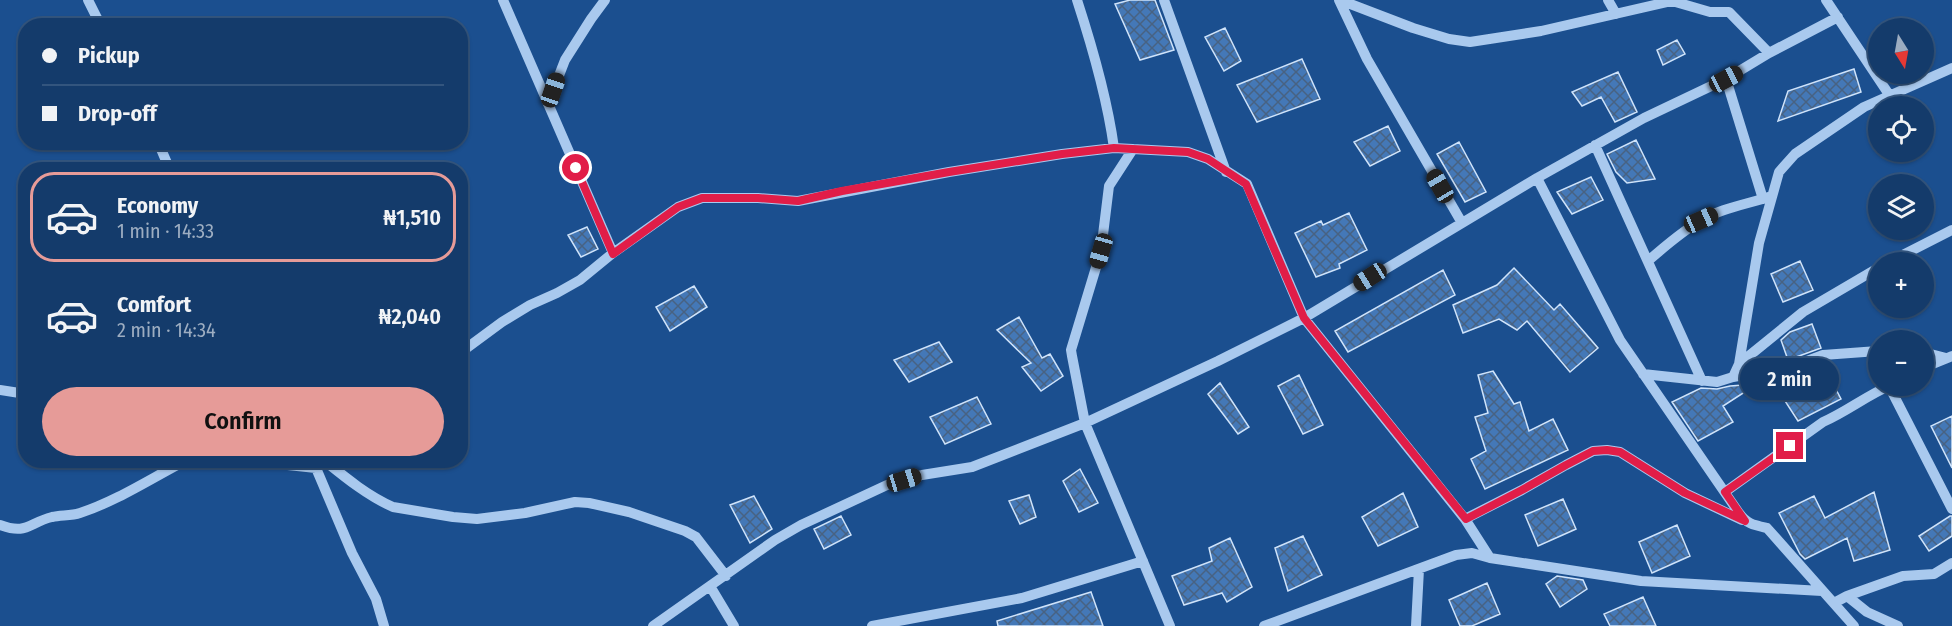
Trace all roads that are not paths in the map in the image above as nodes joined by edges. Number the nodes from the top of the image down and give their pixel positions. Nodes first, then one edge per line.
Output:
1 (88, 0) edge
2 (502, 0) edge
3 (605, 0) edge
4 (1077, 0) edge
5 (1164, 0) edge
6 (1339, 0) edge
7 (1608, 0) edge
8 (1826, 0) edge
9 (1616, 14) junction
10 (1838, 17) junction
11 (97, 18) edge
12 (1769, 53) junction
13 (1952, 68) edge
14 (1726, 79) junction
15 (1890, 96) joint
16 (548, 104) junction
17 (1868, 105) edge
18 (1595, 145) junction
19 (1114, 148) junction
20 (1133, 149) junction
21 (1226, 172) junction
22 (1537, 178) junction
23 (1767, 198) junction
24 (1462, 223) junction
25 (1952, 230) edge
26 (1909, 252) edge
27 (613, 254) junction
28 (1648, 261) junction
29 (1868, 274) edge
30 (1304, 318) junction
31 (468, 347) edge
32 (1868, 352) edge
33 (1934, 354) edge
34 (1949, 357) edge
35 (1934, 363) edge
36 (1739, 364) junction
37 (1643, 374) junction
38 (1733, 377) junction
39 (1702, 381) junction
40 (0, 390) edge
41 (18, 393) edge
42 (1085, 423) junction
43 (171, 468) edge
44 (322, 468) edge
45 (329, 468) edge
46 (1725, 492) junction
47 (1952, 508) edge
48 (1466, 519) junction
49 (1745, 521) junction
50 (0, 525) edge
51 (1490, 558) junction
52 (1143, 561) junction
53 (1952, 563) edge
54 (1419, 569) junction
55 (726, 576) junction
56 (710, 586) junction
57 (1822, 591) junction
58 (1847, 596) junction
59 (1834, 603) junction
60 (384, 626) edge
61 (653, 626) edge
62 (734, 626) edge
63 (872, 626) edge
64 (1170, 626) edge
65 (1264, 626) edge
66 (1416, 626) edge
67 (1854, 626) edge
68 (1898, 626) edge

1 - 11 street
2 - 16 street
3 - 16 street
4 - 19 street
5 - 21 street
6 - 9 street
6 - 24 street
7 - 9 street
8 - 10 street
9 - 12 street
10 - 12 street
10 - 15 street
12 - 14 street
13 - 15 street
14 - 18 street
14 - 23 street
16 - 27 street
17 - 23 street
18 - 22 street
18 - 28 street
19 - 20 street
19 - 27 street
20 - 21 street
20 - 42 street
21 - 30 street
22 - 24 street
22 - 37 street
23 - 28 street
23 - 36 street
24 - 30 street
25 - 26 street
27 - 31 street
28 - 39 street
29 - 36 street
30 - 42 street
30 - 48 street
32 - 38 street
33 - 34 street
34 - 35 street
36 - 38 street
37 - 39 street
37 - 46 street
38 - 39 street
40 - 41 street
42 - 52 street
42 - 55 street
43 - 50 street
44 - 60 street
45 - 55 street
46 - 47 street
46 - 49 street
48 - 49 street
48 - 51 street
49 - 57 street
51 - 54 street
51 - 57 street
52 - 63 street
52 - 64 street
53 - 58 street
54 - 65 street
54 - 66 street
55 - 56 street
56 - 61 street
56 - 62 street
57 - 59 street
58 - 59 street
58 - 68 street
59 - 67 street

